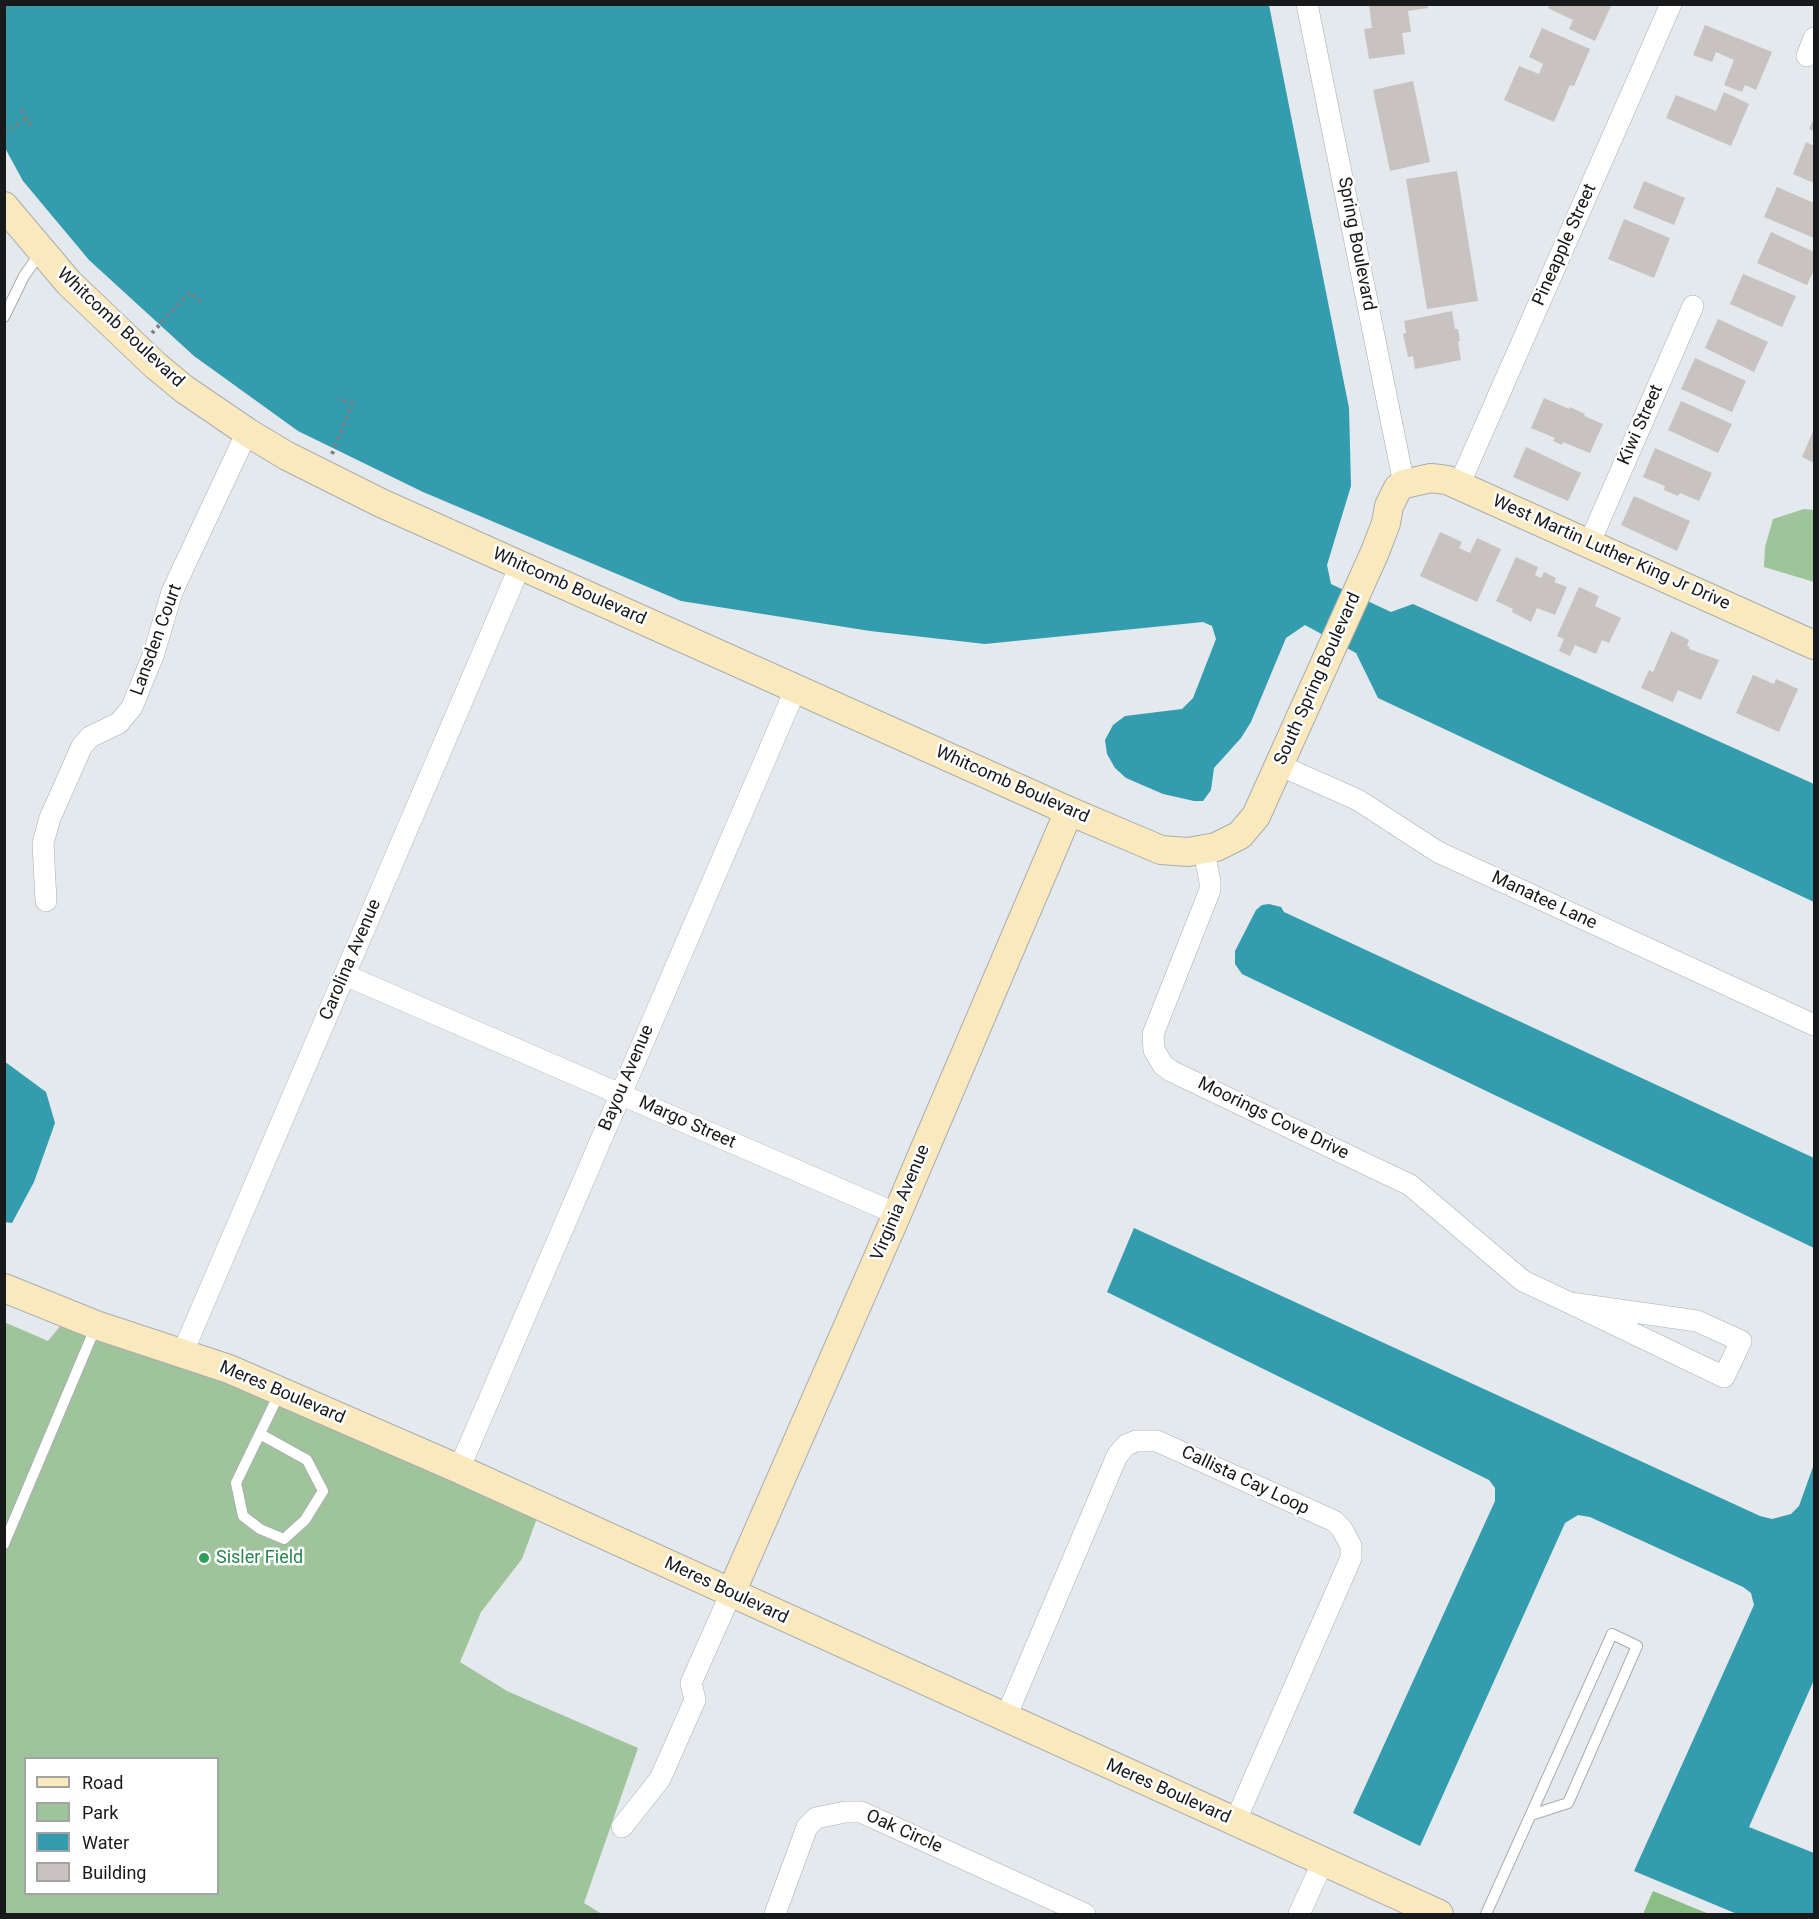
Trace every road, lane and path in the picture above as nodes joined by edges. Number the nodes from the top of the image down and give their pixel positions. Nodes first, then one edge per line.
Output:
1 (1307, 4) edge
2 (1671, 4) edge
3 (21, 110) dead end
4 (27, 118) junction
5 (32, 126) dead end
6 (4, 133) edge
7 (4, 206) edge
8 (41, 251) junction
9 (201, 302) dead end
10 (1693, 306) dead end
11 (4, 317) edge
12 (152, 333) dead end
13 (338, 399) dead end
14 (247, 432) junction
15 (329, 464) dead end
16 (1404, 484) junction
17 (1459, 485) junction
18 (1589, 544) junction
19 (520, 566) junction
20 (1815, 645) edge
21 (796, 688) junction
22 (1279, 765) junction
23 (1069, 811) junction
24 (1203, 851) junction
25 (46, 901) dead end
26 (345, 975) junction
27 (1815, 1024) edge
28 (620, 1094) junction
29 (897, 1214) junction
30 (4, 1288) edge
31 (1570, 1303) junction
32 (96, 1325) junction
33 (182, 1354) junction
34 (280, 1391) junction
35 (260, 1434) junction
36 (459, 1469) junction
37 (4, 1544) edge
38 (731, 1593) junction
39 (1005, 1719) junction
40 (1532, 1815) junction
41 (1235, 1822) junction
42 (622, 1827) dead end
43 (1323, 1862) junction
44 (775, 1914) edge
45 (1085, 1914) edge
46 (1299, 1914) edge
47 (1439, 1914) edge
48 (1486, 1914) edge

1 - 16 street, Spring Boulevard
2 - 17 street, Pineapple Street
3 - 4 path
4 - 5 path
4 - 6 path
7 - 8 street, Whitcomb Boulevard
8 - 11 lane
8 - 14 street, Whitcomb Boulevard
9 - 12 path
10 - 18 street, Kiwi Street
13 - 15 path
14 - 19 street, Whitcomb Boulevard
14 - 25 street, Lansden Court
16 - 17 street, West Martin Luther King Jr Drive
16 - 22 street, South Spring Boulevard
17 - 18 street, West Martin Luther King Jr Drive
18 - 20 street, West Martin Luther King Jr Drive
19 - 21 street, Whitcomb Boulevard
19 - 26 street, Carolina Avenue
21 - 23 street, Whitcomb Boulevard
21 - 28 street, Bayou Avenue
22 - 24 street, South Spring Boulevard
22 - 27 street, Manatee Lane
23 - 24 street, Whitcomb Boulevard
23 - 29 street, Virginia Avenue
24 - 31 street, Moorings Cove Drive
26 - 28 street, Margo Street
26 - 33 street, Carolina Avenue
28 - 29 street, Margo Street
28 - 36 street, Bayou Avenue
29 - 38 street, Virginia Avenue
30 - 32 street, Meres Boulevard
31 - 31 street, Moorings Cove Drive
32 - 33 street, Meres Boulevard
32 - 37 lane
33 - 34 street, Meres Boulevard
34 - 35 lane
34 - 36 street, Meres Boulevard
35 - 35 lane
36 - 38 street, Meres Boulevard
38 - 39 street, Meres Boulevard
38 - 42 street
39 - 41 street, Meres Boulevard
39 - 41 street, Callista Cay Loop
40 - 40 lane
40 - 48 lane
41 - 43 street, Meres Boulevard
43 - 46 street
43 - 47 street, Meres Boulevard
44 - 45 street, Oak Circle

